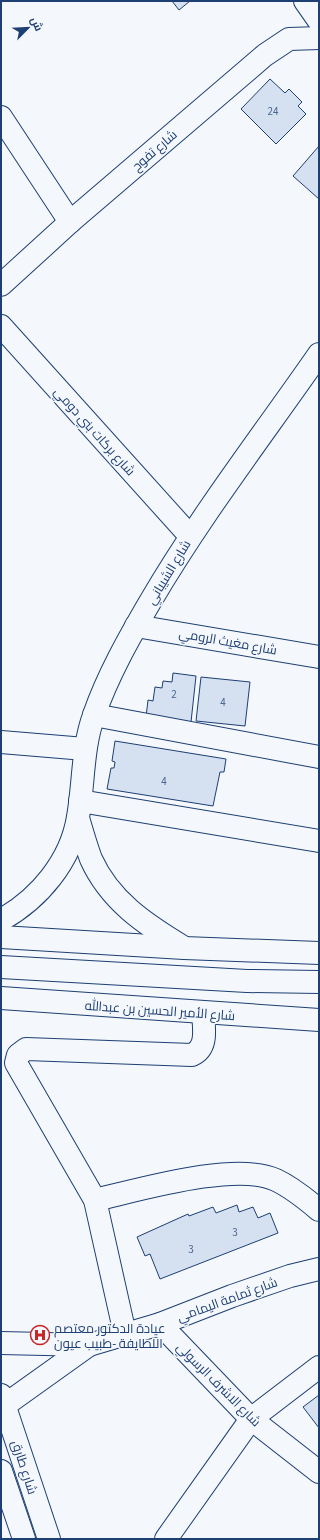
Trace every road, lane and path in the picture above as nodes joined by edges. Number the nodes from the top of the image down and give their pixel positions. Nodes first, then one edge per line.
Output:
1 (305, 1) edge
2 (319, 21) edge
3 (319, 38) edge
4 (1, 117) edge
5 (70, 222) junction
6 (1, 285) edge
7 (1, 326) edge
8 (319, 354) edge
9 (190, 536) junction
10 (136, 626) junction
11 (319, 657) edge
12 (94, 715) junction
13 (1, 742) edge
14 (85, 749) junction
15 (319, 757) edge
16 (79, 809) junction
17 (319, 841) edge
18 (1, 920) edge
19 (1, 937) edge
20 (184, 948) junction
21 (319, 953) edge
22 (1, 967) edge
23 (319, 982) edge
24 (1, 998) edge
25 (203, 1014) junction
26 (319, 1020) edge
27 (95, 1200) junction
28 (319, 1210) edge
29 (319, 1269) edge
30 (160, 1324) junction
31 (125, 1334) junction
32 (1, 1343) edge
33 (89, 1345) junction
34 (319, 1367) edge
35 (3, 1400) edge
36 (251, 1419) junction
37 (1, 1471) edge
38 (319, 1472) edge
39 (24, 1539) edge
40 (49, 1539) edge
41 (166, 1539) edge

1 - 2 street
3 - 5 street, شارع تفوح
4 - 5 street
5 - 6 street, شارع تفوح
7 - 9 street, شارع بركات بني دومي
8 - 9 street, شارع الشيباني
9 - 10 street, شارع الشيباني
10 - 11 street, شارع مغيث الرومي
10 - 12 street, شارع الشيباني
12 - 14 street, شارع الشيباني
12 - 15 street
13 - 14 street
14 - 16 street, شارع الشيباني
16 - 17 street
16 - 18 street, شارع الشيباني
16 - 20 street, شارع الشيباني
19 - 20 street
20 - 21 street
22 - 23 street
24 - 25 street, شارع الأمير الحسين بن عبدالله
25 - 26 street, شارع الأمير الحسين بن عبدالله
25 - 27 street
27 - 28 street
27 - 31 street
29 - 30 street, شارع ثمامة اليمامي
30 - 31 street, شارع ثمامة اليمامي
30 - 36 street, شارع الاشرف الرسولي
31 - 33 street, شارع ثمامة اليمامي
32 - 33 street, شارع ثمامة اليمامي
33 - 35 street, شارع ثمامة اليمامي
34 - 36 street
35 - 40 street, شارع طارق
36 - 38 street, شارع الاشرف الرسولي
36 - 41 street
37 - 39 street, شارع طارق

